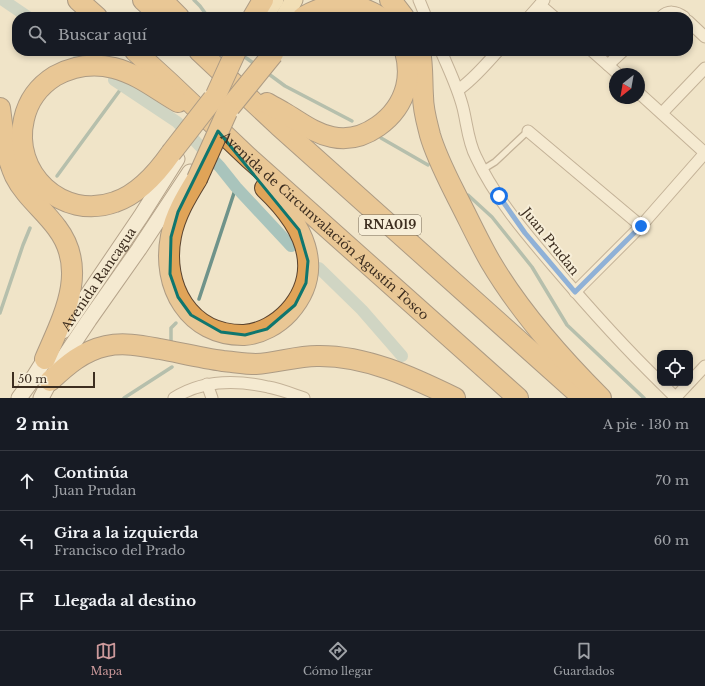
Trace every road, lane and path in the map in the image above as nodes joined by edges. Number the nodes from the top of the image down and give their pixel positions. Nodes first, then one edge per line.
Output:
1 (78, 0) edge
2 (143, 0) edge
3 (162, 0) edge
4 (263, 0) edge
5 (275, 0) edge
6 (294, 0) edge
7 (390, 0) edge
8 (419, 0) edge
9 (542, 2) edge
10 (91, 12) edge
11 (156, 12) edge
12 (174, 12) edge
13 (256, 12) edge
14 (267, 12) edge
15 (287, 12) edge
16 (311, 12) edge
17 (372, 12) edge
18 (400, 12) edge
19 (424, 12) edge
20 (533, 12) edge
21 (550, 12) edge
22 (693, 26) edge
23 (705, 37) edge
24 (140, 56) edge
25 (204, 56) edge
26 (213, 56) edge
27 (234, 56) edge
28 (270, 56) edge
29 (406, 56) edge
30 (421, 56) edge
31 (443, 56) edge
32 (493, 56) edge
33 (598, 56) edge
34 (618, 56) edge
35 (608, 65) junction
36 (611, 68) edge
37 (705, 68) edge
38 (235, 85) junction
39 (458, 90) junction
40 (645, 98) edge
41 (0, 108) edge
42 (218, 109) junction
43 (662, 113) junction
44 (528, 131) joint
45 (705, 153) edge
46 (174, 155) junction
47 (482, 170) junction
48 (193, 175) junction
49 (641, 226) junction
50 (575, 292) junction
51 (45, 359) junction
52 (705, 366) edge
53 (693, 379) edge
54 (657, 380) edge
55 (207, 384) junction
56 (663, 386) edge
57 (686, 386) edge
58 (46, 389) edge
59 (18, 398) edge
60 (174, 398) edge
61 (212, 398) edge
62 (304, 398) edge
63 (455, 398) edge
64 (518, 398) edge
65 (583, 398) edge
66 (601, 398) edge
67 (676, 398) edge

1 - 10 highway
2 - 11 highway
3 - 12 highway
4 - 13 highway
5 - 14 main road
6 - 15 main road
7 - 18 highway
8 - 19 street
9 - 20 street
9 - 21 street
16 - 17 highway
22 - 23 street
24 - 42 highway, Avenida de Circunvalación Agustín Tosco / RNA019
25 - 38 highway, RNA019
26 - 38 highway
27 - 42 highway, bridge
28 - 42 highway, bridge
29 - 38 highway
30 - 66 highway
31 - 39 street, Juan Prudan
32 - 39 street
33 - 35 street
34 - 35 street
35 - 36 street
37 - 43 street
38 - 65 highway, RNA019
39 - 47 street, Juan Prudan
40 - 43 street
41 - 51 highway
42 - 46 highway, bridge
42 - 46 highway
42 - 48 highway, bridge
42 - 48 highway
42 - 64 highway, Avenida de Circunvalación Agustín Tosco / RNA019
43 - 45 street
44 - 47 lane
44 - 49 street
45 - 49 street
46 - 51 main road, Avenida Rancagua
47 - 50 street, Juan Prudan
48 - 58 main road, Avenida Rancagua
49 - 50 street
50 - 54 street, Juan Prudan
51 - 59 main road, Avenida Rancagua
52 - 53 street
55 - 60 street
55 - 61 street
55 - 62 street
56 - 67 street, Juan Prudan
57 - 67 street
58 - 63 highway

